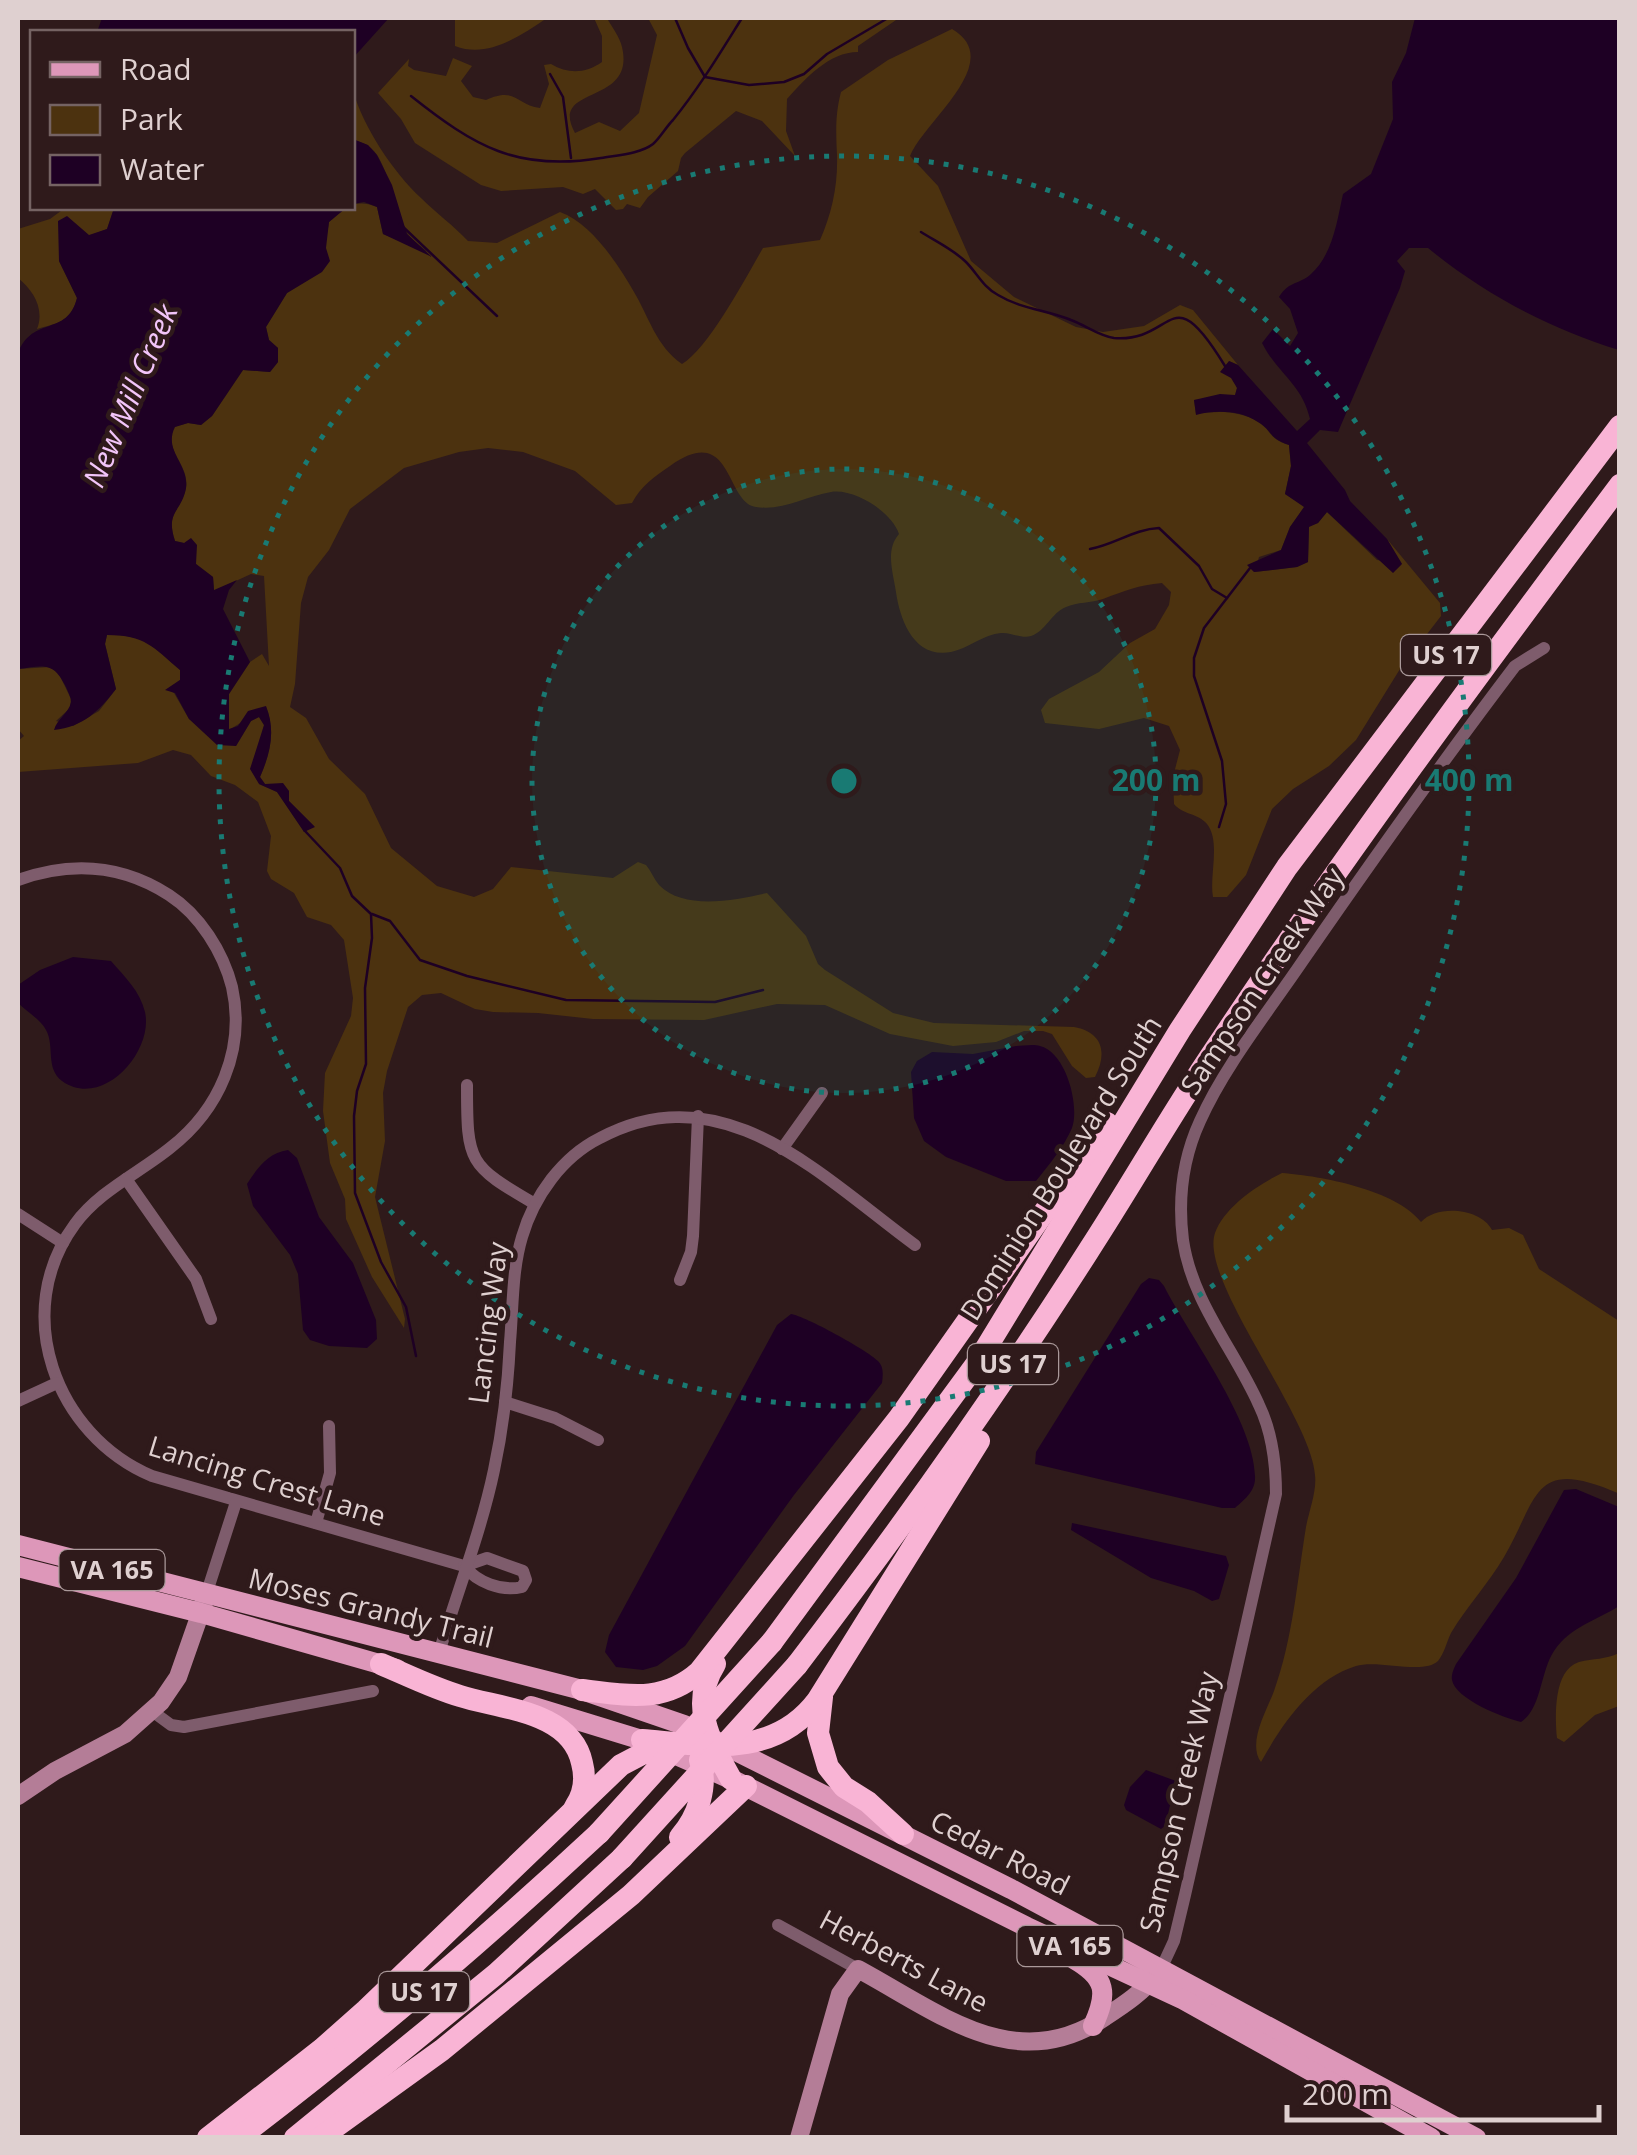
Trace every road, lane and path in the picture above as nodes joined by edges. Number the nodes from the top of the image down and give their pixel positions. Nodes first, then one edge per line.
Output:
1 (1620, 426) edge
2 (1620, 485) edge
3 (1544, 648) dead end
4 (18, 880) edge
5 (1176, 1028) junction
6 (467, 1085) dead end
7 (822, 1093) dead end
8 (698, 1116) junction
9 (782, 1148) junction
10 (126, 1179) junction
11 (536, 1204) junction
12 (18, 1214) edge
13 (62, 1243) junction
14 (915, 1244) dead end
15 (1088, 1253) junction
16 (680, 1280) dead end
17 (210, 1318) dead end
18 (57, 1383) junction
19 (18, 1401) edge
20 (505, 1402) junction
21 (329, 1426) dead end
22 (598, 1440) dead end
23 (236, 1502) junction
24 (316, 1523) junction
25 (18, 1545) edge
26 (464, 1566) junction
27 (18, 1567) edge
28 (204, 1604) junction
29 (750, 1610) junction
30 (439, 1652) junction
31 (381, 1664) junction
32 (829, 1680) junction
33 (582, 1690) junction
34 (373, 1691) dead end
35 (152, 1711) junction
36 (653, 1745) junction
37 (711, 1747) junction
38 (738, 1783) junction
39 (18, 1796) edge
40 (570, 1814) junction
41 (903, 1834) junction
42 (778, 1926) dead end
43 (1028, 1927) junction
44 (566, 1947) junction
45 (858, 1969) junction
46 (1156, 1976) junction
47 (1092, 2026) junction
48 (208, 2138) edge
49 (238, 2138) edge
50 (295, 2138) edge
51 (320, 2138) edge
52 (799, 2138) edge
53 (1432, 2138) edge
54 (1476, 2138) edge

1 - 5 highway, Dominion Boulevard South / US 17
2 - 15 highway, US 17
3 - 46 street, Sampson Creek Way
4 - 10 street, Lancing Crest Lane
5 - 29 highway
5 - 49 highway, Dominion Boulevard South / US 17, bridge
6 - 11 street
7 - 9 street
8 - 9 street, Lancing Way
8 - 11 street, Lancing Way
8 - 16 street
9 - 14 street, Lancing Way
10 - 13 street, Lancing Crest Lane
10 - 17 street
11 - 20 street, Lancing Way
12 - 13 street
13 - 18 street, Lancing Crest Lane
15 - 32 highway
15 - 50 highway, US 17, bridge
18 - 19 street
18 - 23 street, Lancing Crest Lane
20 - 22 street
20 - 26 street, Lancing Way
21 - 24 street
23 - 24 street, Lancing Crest Lane
23 - 28 street
24 - 26 street, Lancing Crest Lane
25 - 28 main road, Moses Grandy Trail / VA 165
26 - 30 street, Lancing Way
27 - 28 main road, Moses Grandy Trail / VA 165
28 - 30 main road, Moses Grandy Trail / VA 165
28 - 31 main road, Moses Grandy Trail / VA 165
28 - 35 street
29 - 33 highway
29 - 37 highway
30 - 33 main road, Moses Grandy Trail / VA 165
31 - 36 main road, Moses Grandy Trail / VA 165
31 - 40 highway
32 - 37 highway
32 - 41 highway
33 - 37 main road, Moses Grandy Trail / VA 165
34 - 35 street
35 - 39 street
36 - 37 highway
36 - 40 highway
37 - 38 highway
37 - 41 main road, Cedar Road / VA 165
37 - 44 highway
38 - 43 main road, Cedar Road / VA 165
38 - 44 highway
40 - 48 highway
41 - 46 main road, Cedar Road / VA 165
42 - 45 street, Herberts Lane
43 - 46 main road, Cedar Road / VA 165
43 - 47 main road
44 - 51 highway
45 - 47 street, Herberts Lane
45 - 52 street
46 - 47 street, Herberts Lane
46 - 53 main road, Cedar Road / VA 165
46 - 54 main road, Cedar Road / VA 165

